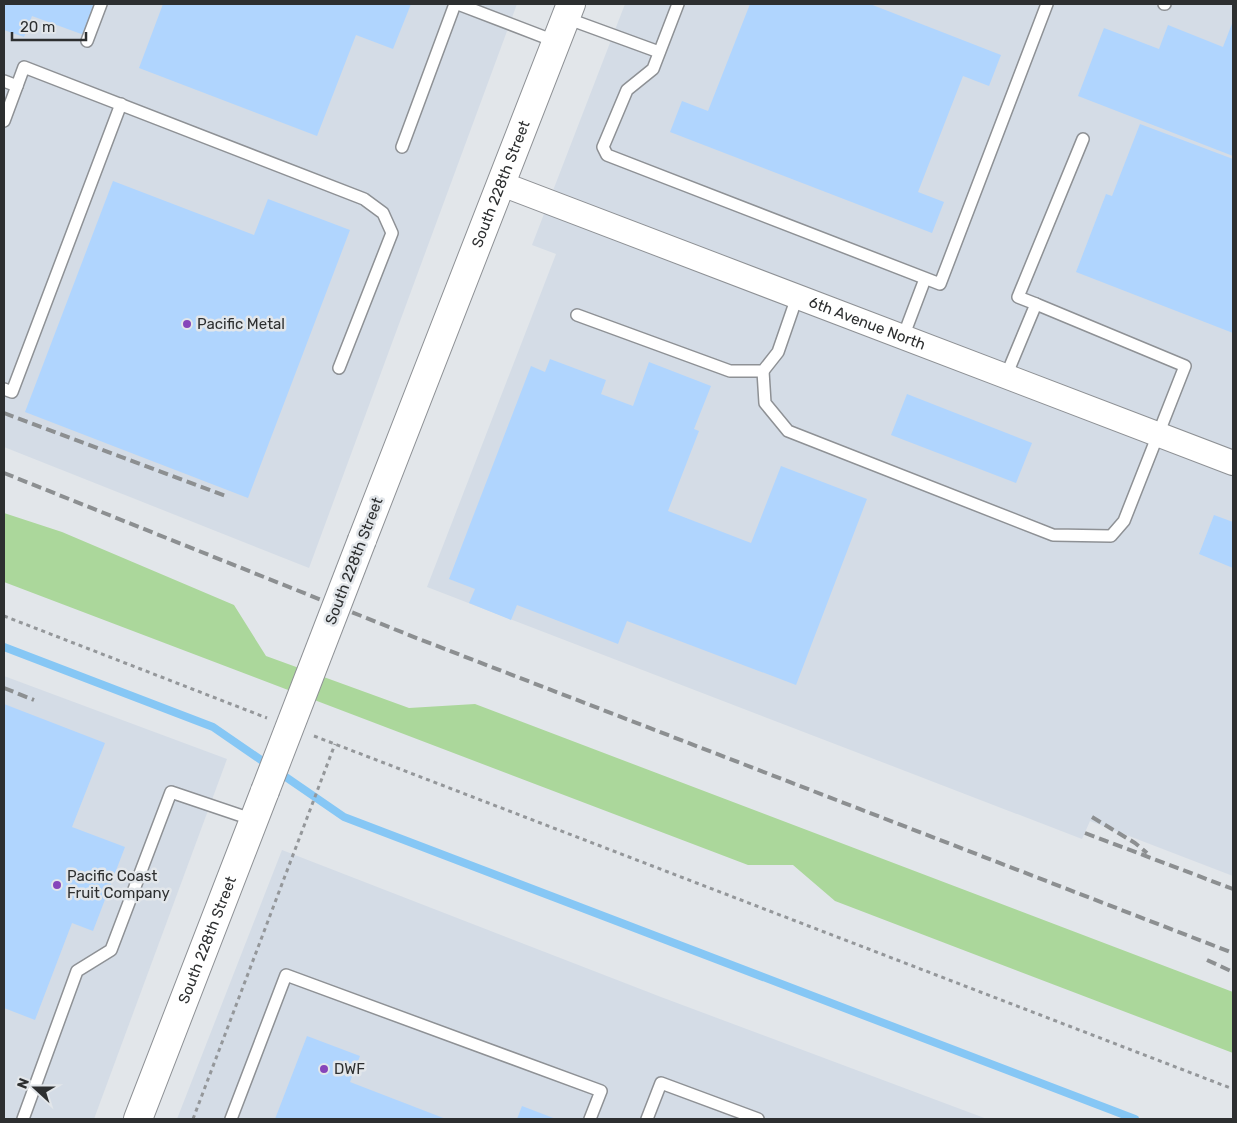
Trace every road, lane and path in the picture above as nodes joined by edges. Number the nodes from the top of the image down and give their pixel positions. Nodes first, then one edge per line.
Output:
1 (102, 4) edge
2 (457, 4) edge
3 (678, 4) edge
4 (1047, 4) edge
5 (565, 21) edge
6 (87, 41) dead end
7 (659, 52) junction
8 (4, 81) edge
9 (17, 86) junction
10 (121, 104) junction
11 (4, 121) edge
12 (1083, 140) dead end
13 (402, 147) dead end
14 (502, 184) junction
15 (925, 279) junction
16 (797, 297) junction
17 (1036, 304) junction
18 (577, 315) dead end
19 (903, 337) junction
20 (339, 368) dead end
21 (763, 371) junction
22 (1006, 376) junction
23 (4, 389) edge
24 (1157, 434) junction
25 (1233, 463) edge
26 (4, 616) edge
27 (270, 719) dead end
28 (307, 733) dead end
29 (335, 744) junction
30 (254, 820) junction
31 (1233, 1089) edge
32 (23, 1119) edge
33 (138, 1119) edge
34 (193, 1119) edge
35 (231, 1119) edge
36 (590, 1119) edge
37 (647, 1119) edge
38 (758, 1119) edge

1 - 6 lane
2 - 5 lane
2 - 13 lane
3 - 7 lane
4 - 15 lane
5 - 7 lane
5 - 14 main road, South 228th Street
7 - 15 lane
8 - 9 lane
9 - 10 lane
9 - 11 lane
10 - 20 lane
10 - 23 lane
12 - 17 lane
14 - 16 street, 6th Avenue North
14 - 30 main road, South 228th Street, bridge
15 - 19 lane
16 - 19 street, 6th Avenue North
16 - 21 lane
17 - 22 lane
17 - 24 lane
18 - 21 lane
19 - 22 street, 6th Avenue North
21 - 24 lane
22 - 24 street, 6th Avenue North
24 - 25 street, 6th Avenue North
26 - 27 path
28 - 29 path
29 - 31 path
29 - 34 path
30 - 32 lane
30 - 33 main road, South 228th Street
35 - 36 lane
37 - 38 lane

